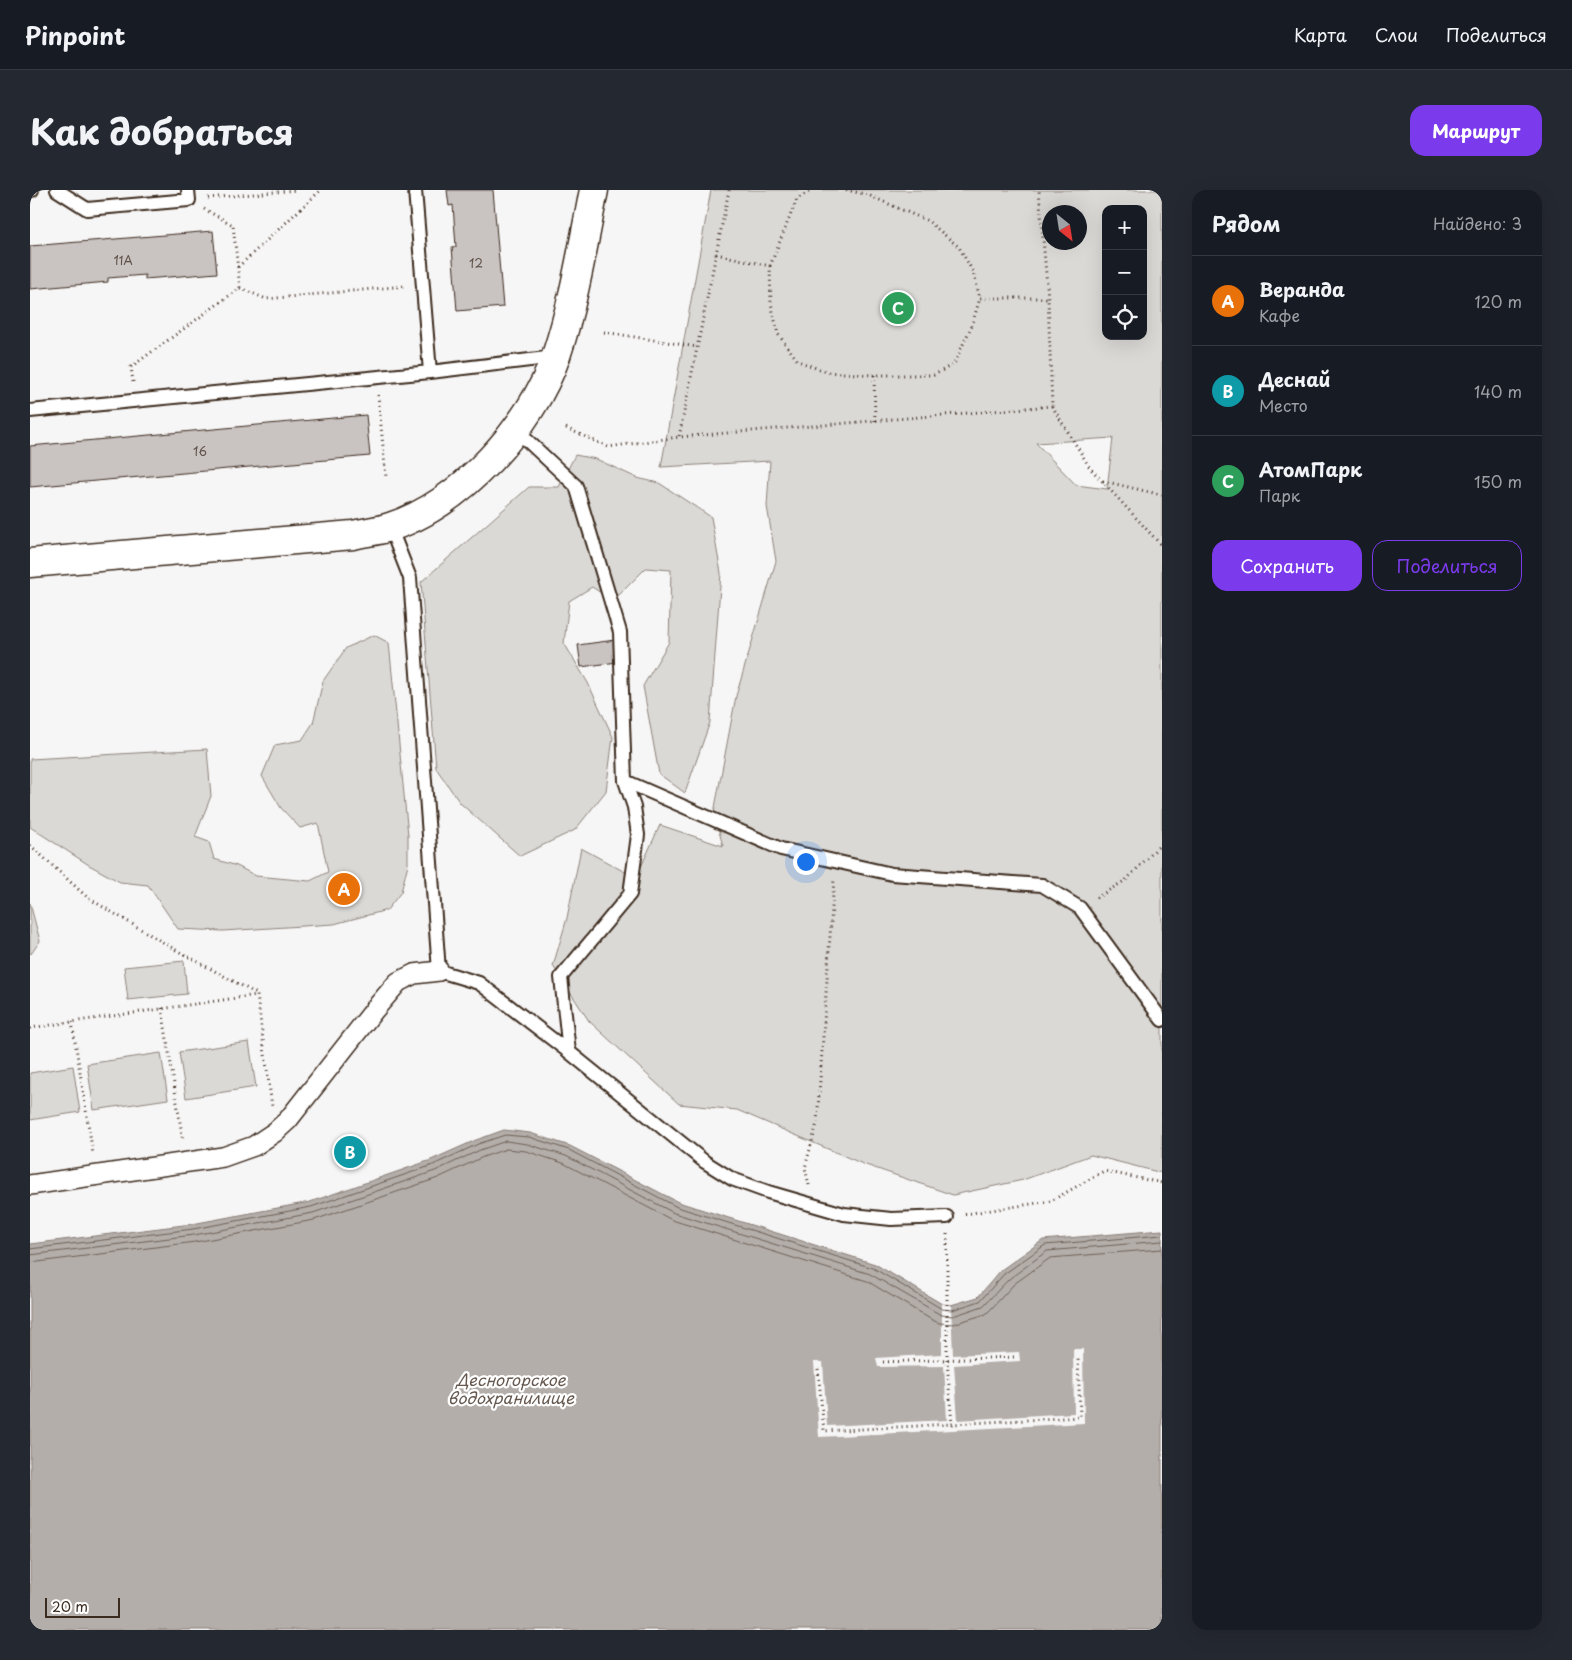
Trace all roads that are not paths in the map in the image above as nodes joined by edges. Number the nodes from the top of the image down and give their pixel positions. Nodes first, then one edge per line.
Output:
1 (56, 190) edge
2 (415, 190) edge
3 (594, 190) edge
4 (188, 195) edge
5 (555, 357) junction
6 (430, 372) junction
7 (30, 411) edge
8 (516, 430) junction
9 (390, 527) junction
10 (30, 563) edge
11 (625, 781) junction
12 (439, 971) junction
13 (1162, 1020) edge
14 (569, 1052) junction
15 (30, 1185) edge
16 (946, 1217) road end

1 - 4 lane
2 - 6 lane
3 - 5 street
5 - 6 lane
5 - 8 street
6 - 7 lane
8 - 9 street
8 - 11 lane
9 - 10 street
9 - 12 lane
11 - 13 lane
11 - 14 lane
12 - 14 lane
12 - 15 street
14 - 16 lane

